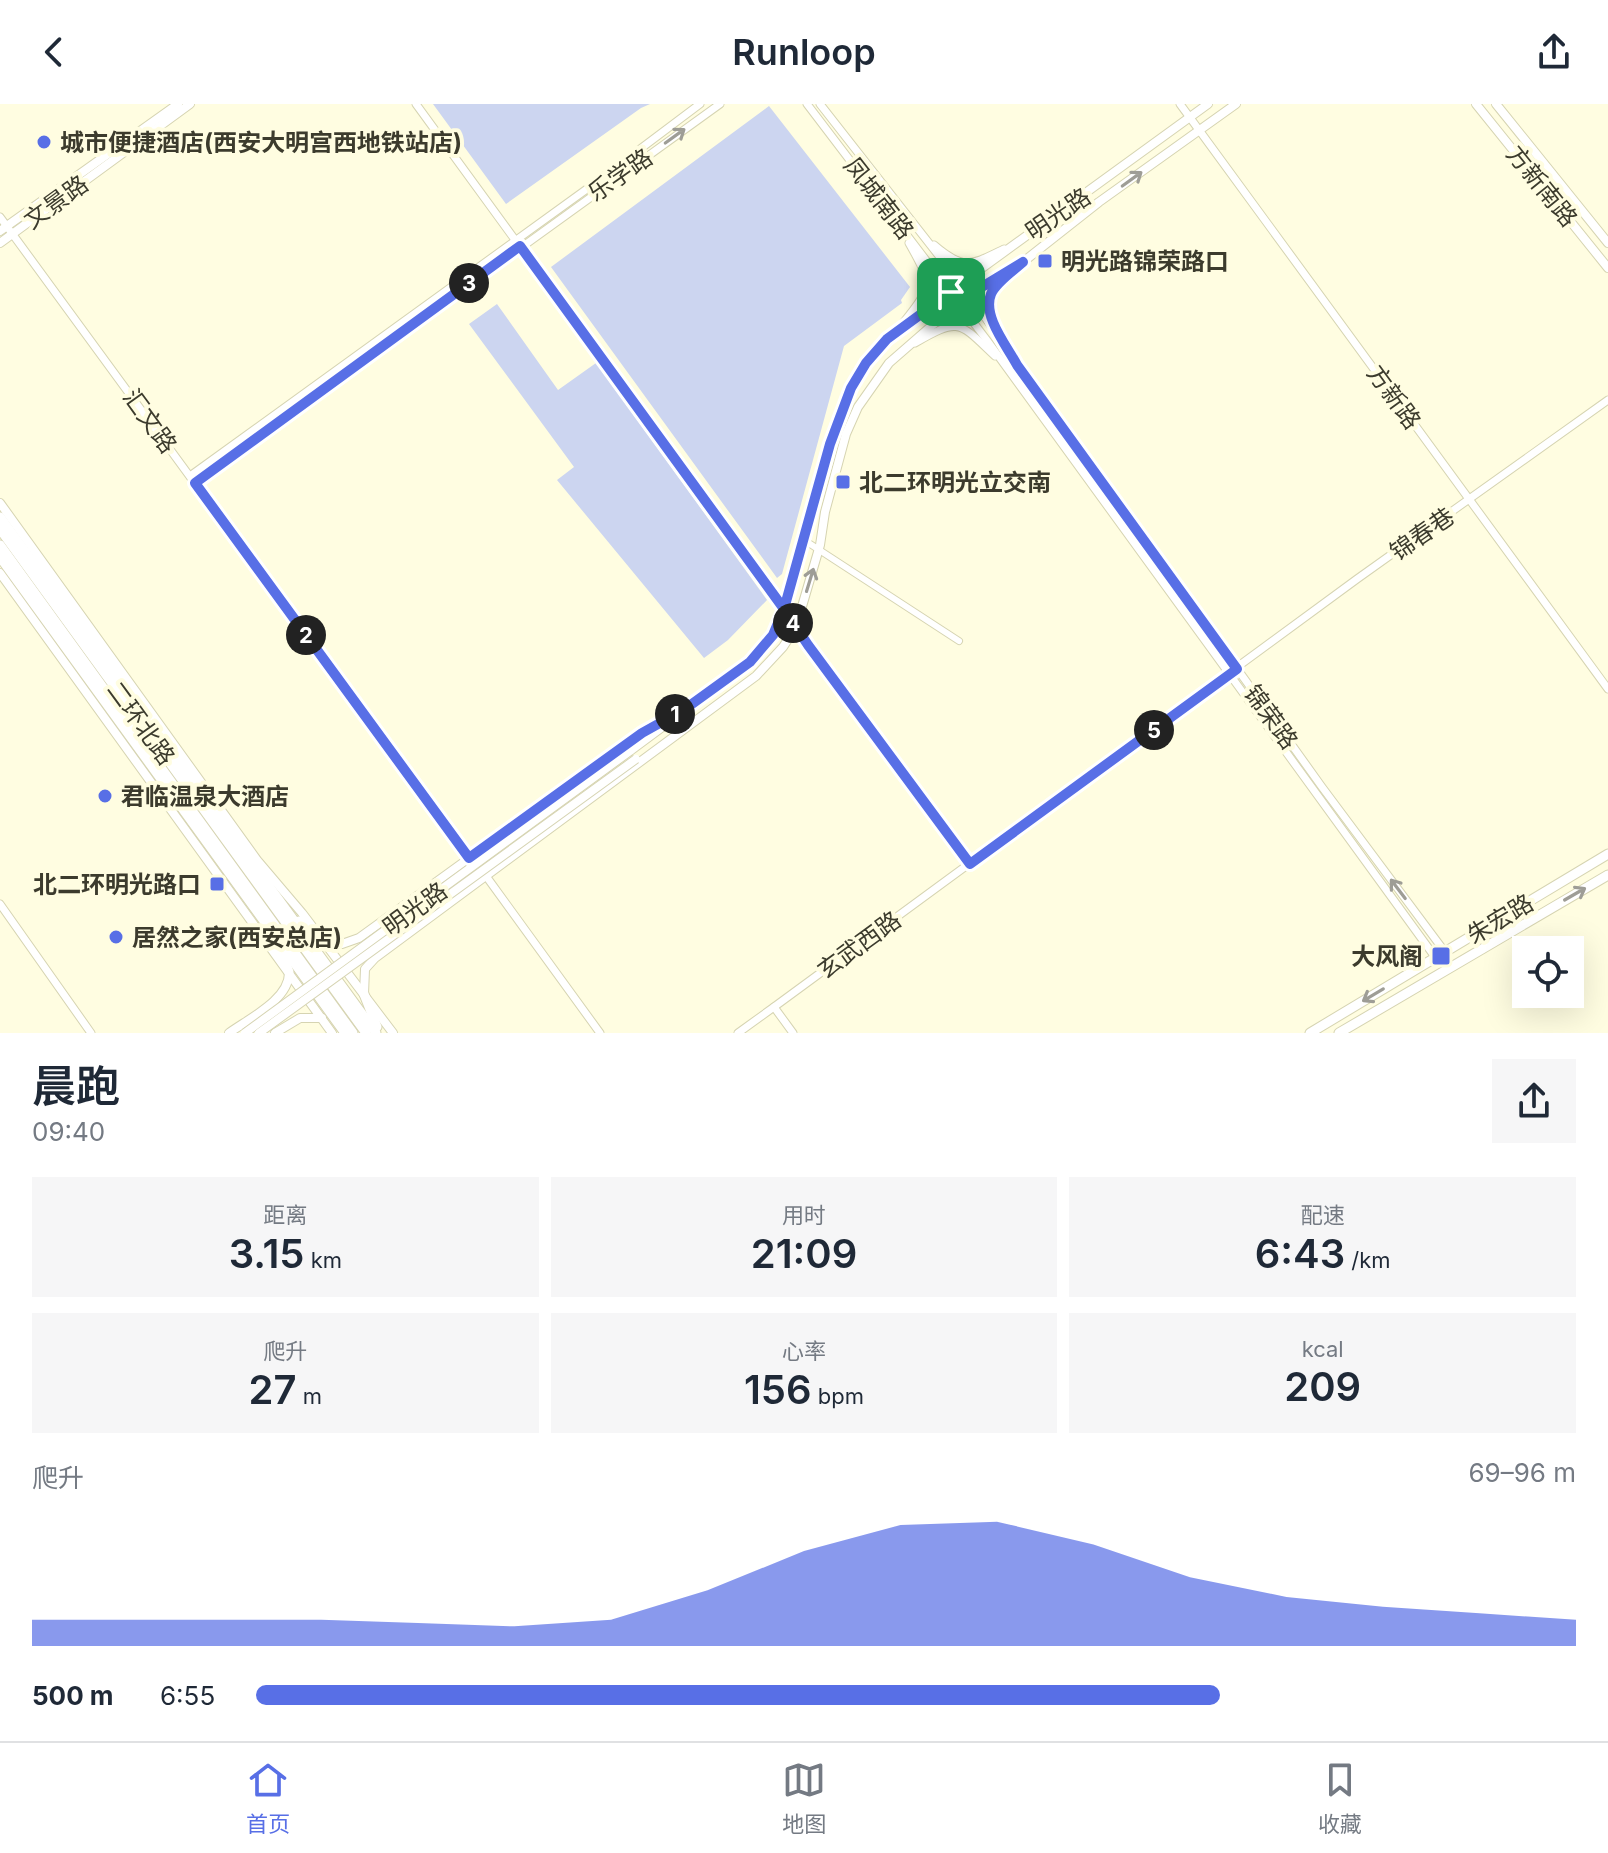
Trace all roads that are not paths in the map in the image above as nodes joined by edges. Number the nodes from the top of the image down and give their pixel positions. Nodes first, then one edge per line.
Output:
1 (178, 104) edge
2 (190, 104) edge
3 (416, 104) edge
4 (700, 104) edge
5 (720, 104) edge
6 (820, 104) edge
7 (1180, 104) edge
8 (1208, 104) edge
9 (1236, 104) edge
10 (1476, 104) edge
11 (1496, 104) edge
12 (808, 106) edge
13 (1190, 117) junction
14 (1199, 130) junction
15 (0, 217) edge
16 (896, 220) junction
17 (8, 232) edge
18 (922, 234) junction
19 (0, 243) edge
20 (518, 243) junction
21 (1608, 243) edge
22 (1014, 244) junction
23 (0, 251) edge
24 (1023, 262) junction
25 (1608, 268) edge
26 (961, 284) junction
27 (951, 292) junction
28 (967, 296) junction
29 (959, 302) junction
30 (898, 329) junction
31 (903, 351) junction
32 (1017, 365) junction
33 (1007, 367) junction
34 (1608, 400) edge
35 (192, 479) junction
36 (1469, 501) junction
37 (0, 503) edge
38 (0, 517) edge
39 (0, 529) edge
40 (804, 540) junction
41 (0, 545) edge
42 (819, 550) junction
43 (0, 557) edge
44 (0, 573) edge
45 (784, 609) junction
46 (78, 623) junction
47 (796, 627) junction
48 (959, 641) dead end
49 (97, 662) junction
50 (1233, 671) junction
51 (1608, 689) edge
52 (118, 708) junction
53 (685, 709) junction
54 (687, 725) junction
55 (129, 736) junction
56 (142, 754) junction
57 (633, 755) junction
58 (171, 772) junction
59 (201, 793) junction
60 (1608, 854) edge
61 (469, 858) junction
62 (970, 864) junction
63 (1608, 875) edge
64 (486, 876) junction
65 (273, 891) junction
66 (0, 904) edge
67 (272, 934) junction
68 (321, 939) junction
69 (1440, 954) junction
70 (289, 972) junction
71 (364, 994) junction
72 (774, 1007) junction
73 (322, 1018) junction
74 (91, 1033) edge
75 (229, 1033) edge
76 (245, 1033) edge
77 (259, 1033) edge
78 (275, 1033) edge
79 (332, 1033) edge
80 (343, 1033) edge
81 (353, 1033) edge
82 (366, 1033) edge
83 (378, 1033) edge
84 (393, 1033) edge
85 (600, 1033) edge
86 (738, 1033) edge
87 (793, 1033) edge
88 (1310, 1033) edge
89 (1339, 1033) edge

1 - 17 main road, 文景路
2 - 17 main road, 文景路
3 - 20 street
4 - 20 street, 乐学路
20 -> 5 street, 乐学路
6 - 18 street, 凤城南路
7 - 13 street, 方新路
8 - 13 main road, 明光路
9 - 14 main road, 明光路
10 - 25 main road, 方新南路
11 - 21 main road, 方新南路
12 - 16 street, 凤城南路
13 - 14 street, 方新路
13 - 22 main road, 明光路
24 -> 14 main road, 明光路
14 - 36 street, 方新路
15 - 17 street, 汇文路
16 - 27 street, 凤城南路
16 - 30 street
17 - 19 main road, 文景路
17 - 23 main road
17 - 35 street, 汇文路
18 - 22 street
18 - 26 street, 凤城南路
20 - 35 street
20 - 45 street
22 - 26 main road, 明光路
24 - 28 main road, 明光路
24 - 32 street
26 - 27 main road, 明光路
26 - 28 street, 锦荣路
27 - 29 street, 锦荣路
27 - 30 main road, 明光路
28 - 29 main road, 明光路
28 - 32 street, 锦荣路
29 - 31 main road, 明光路
29 - 33 street, 锦荣路
30 - 40 main road, 明光路
31 - 33 street
31 - 42 main road, 明光路
32 - 50 street, 锦荣路
33 - 50 street, 锦荣路
34 - 36 street, 锦春巷
35 - 61 street, 汇文路
36 - 50 street, 锦春巷
36 - 51 street, 方新路
37 - 68 main road
38 - 46 main road
39 - 49 main road, 二环北路
40 - 42 street
40 - 45 main road, 明光路
41 - 52 main road, 二环北路
47 -> 42 main road, 明光路
42 - 48 street
43 - 55 main road
44 - 70 main road
45 - 47 street
45 - 53 main road, 明光路
46 - 49 main road
46 - 59 main road
47 - 54 main road, 明光路
47 - 62 street
49 - 58 main road, 二环北路
50 - 62 street, 玄武西路
50 - 69 street, 锦荣路
52 - 55 main road
52 - 58 main road, 二环北路
53 - 57 main road, 明光路
53 - 61 main road
54 - 57 main road, 明光路
54 - 64 main road, 明光路
55 - 56 main road
56 - 58 main road
56 - 67 main road
57 - 76 main road, 明光路, bridge
57 - 77 main road, 明光路, bridge
58 - 59 main road
58 - 81 main road, 二环北路
58 - 82 main road, 二环北路
59 - 65 main road
60 - 69 main road, 朱宏路
61 - 68 main road
62 - 72 street, 玄武西路
89 -> 63 main road, 朱宏路
64 - 71 main road, 明光路
64 - 85 street
65 - 68 main road
65 - 83 main road
66 - 74 street
67 - 70 main road
67 - 80 main road
68 - 71 main road
69 -> 88 main road, 朱宏路
70 - 73 main road
70 - 75 main road
71 - 83 main road
71 - 84 main road
72 - 86 street, 玄武西路
72 - 87 street
73 - 78 main road
73 - 79 main road
73 - 80 main road

